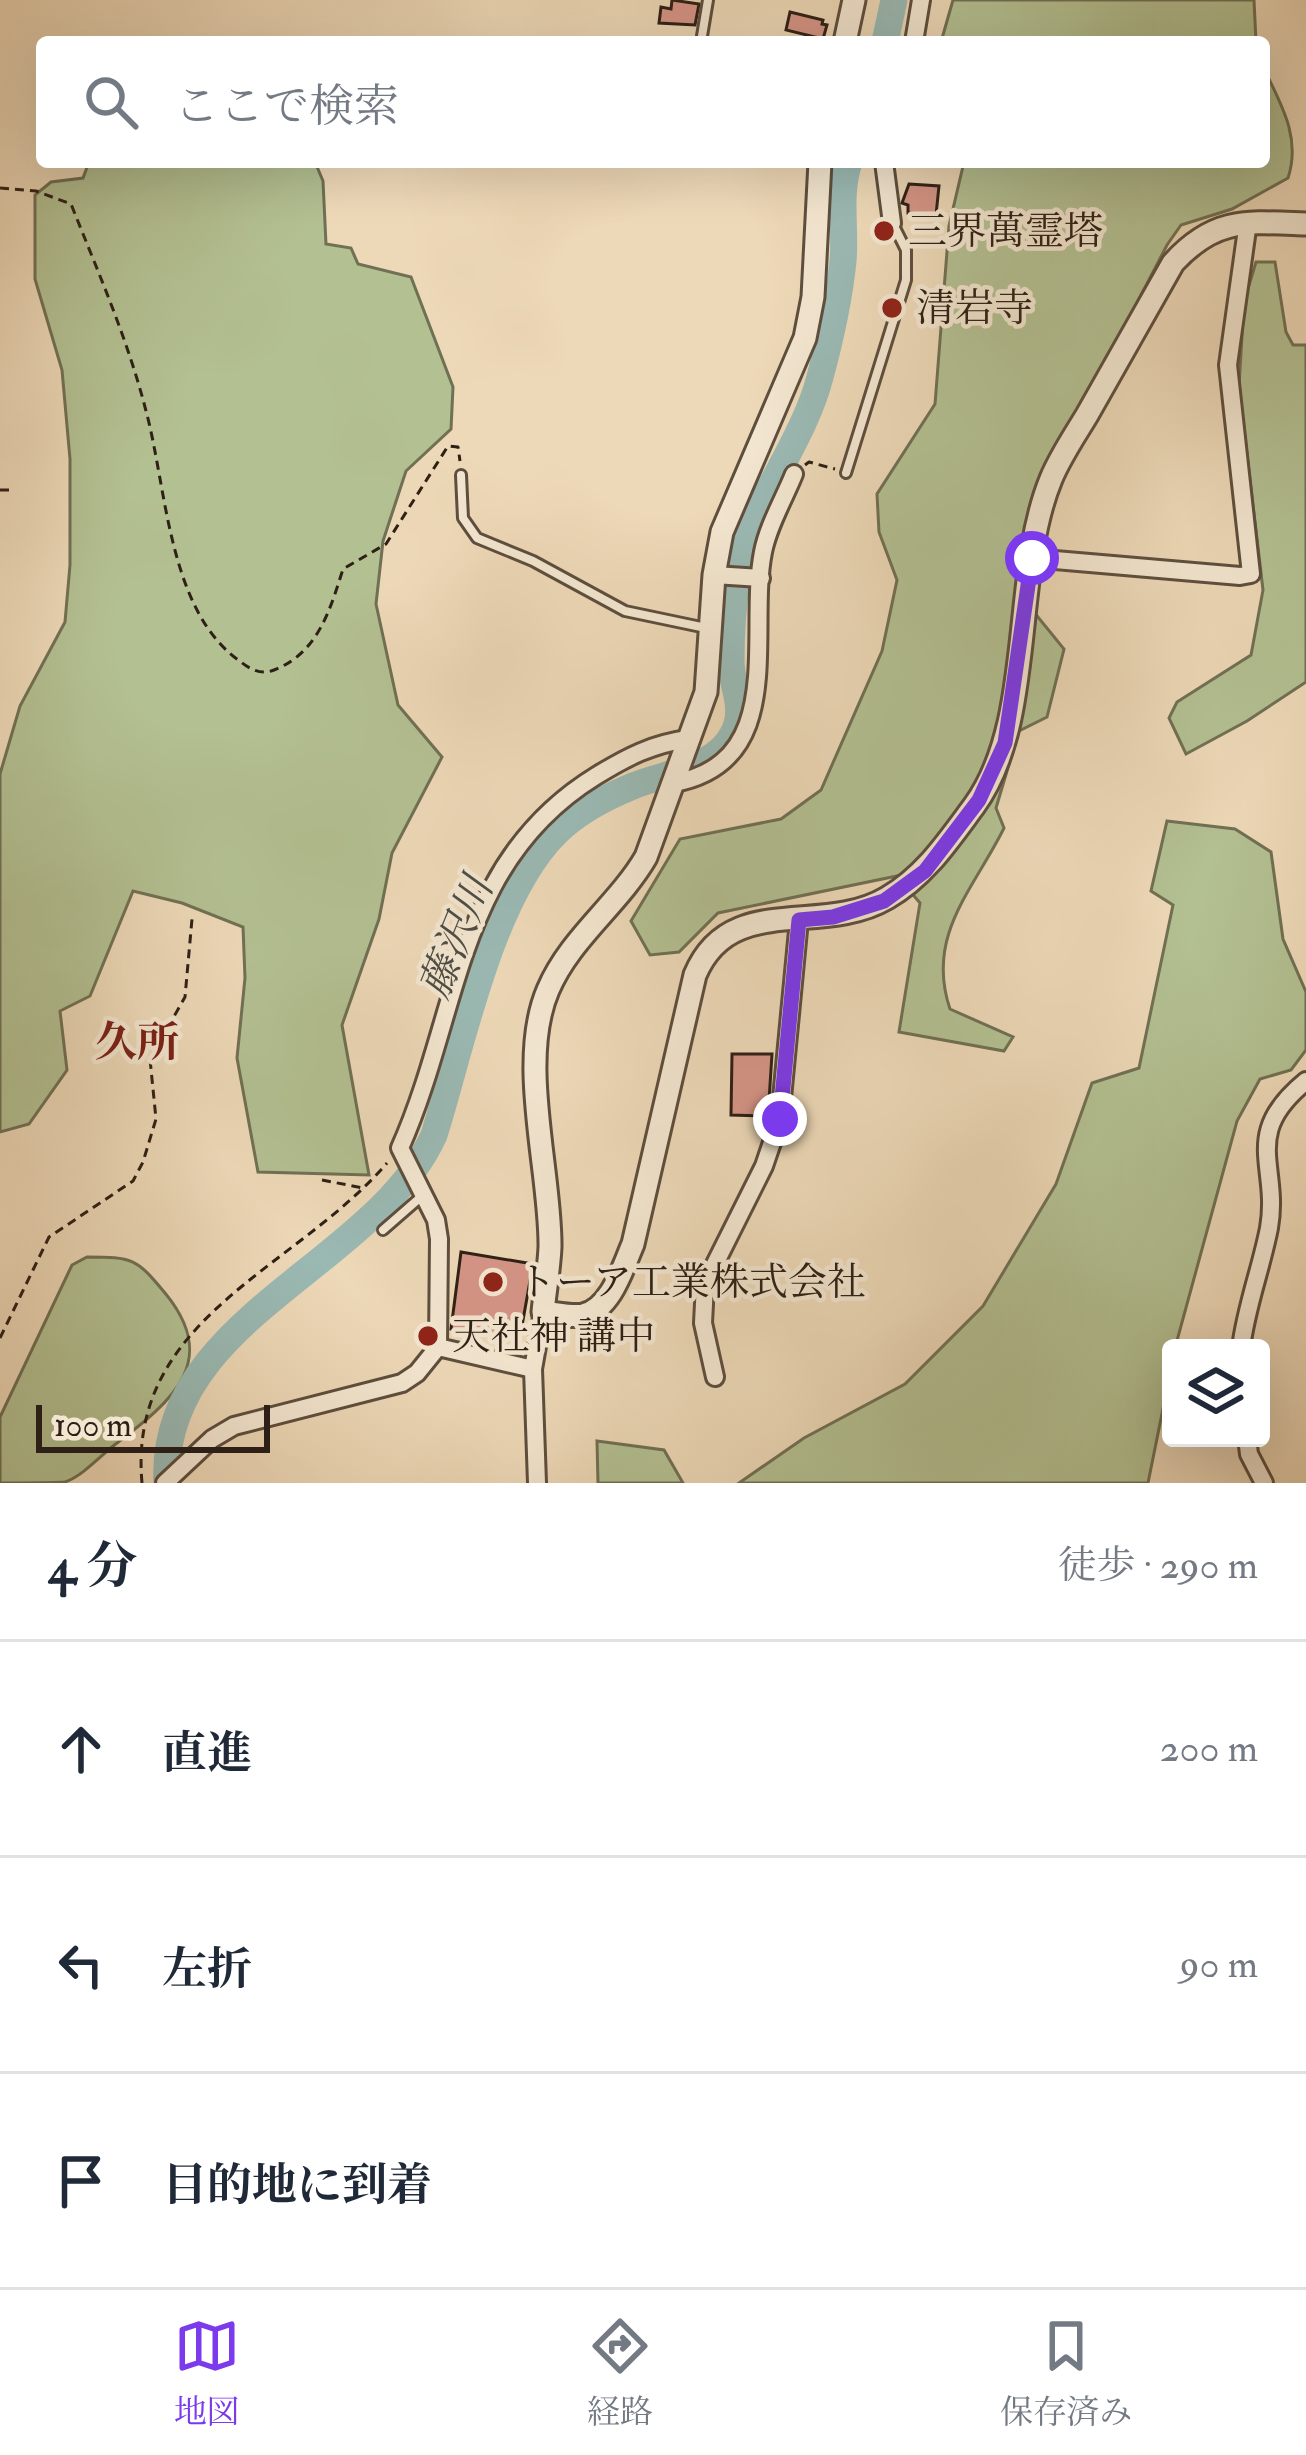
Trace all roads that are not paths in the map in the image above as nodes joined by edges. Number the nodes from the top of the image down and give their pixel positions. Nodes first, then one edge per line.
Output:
1 (708, 0) edge
2 (854, 0) edge
3 (922, 0) edge
4 (702, 36) dead end
5 (846, 36) edge
6 (915, 36) edge
7 (820, 168) edge
8 (885, 168) edge
9 (1248, 222) junction
10 (892, 223) joint
11 (1306, 224) edge
12 (801, 468) road end
13 (846, 473) dead end
14 (461, 475) road end
15 (1032, 558) junction
16 (720, 575) junction
17 (758, 577) junction
18 (713, 629) junction
19 (690, 734) junction
20 (674, 783) junction
21 (799, 920) junction
22 (1306, 1081) edge
23 (424, 1194) junction
24 (383, 1230) dead end
25 (543, 1312) junction
26 (1242, 1339) edge
27 (438, 1347) junction
28 (533, 1369) junction
29 (716, 1377) dead end
30 (1248, 1447) edge
31 (165, 1483) edge
32 (537, 1483) edge
33 (1264, 1483) edge

1 - 4 lane
2 - 5 street
3 - 6 street
7 - 16 street
8 - 10 street
9 - 11 street
9 - 15 street
9 - 15 street
10 - 13 lane
12 - 17 street
14 - 18 lane
15 - 21 street
16 - 17 street
16 - 18 street
17 - 20 street
18 - 19 street
19 - 20 street
19 - 23 street
20 - 25 street
21 - 25 street
21 - 29 street
22 - 26 street
23 - 24 lane
23 - 27 street
25 - 28 street
27 - 28 street
27 - 31 street
28 - 32 street
30 - 33 street

